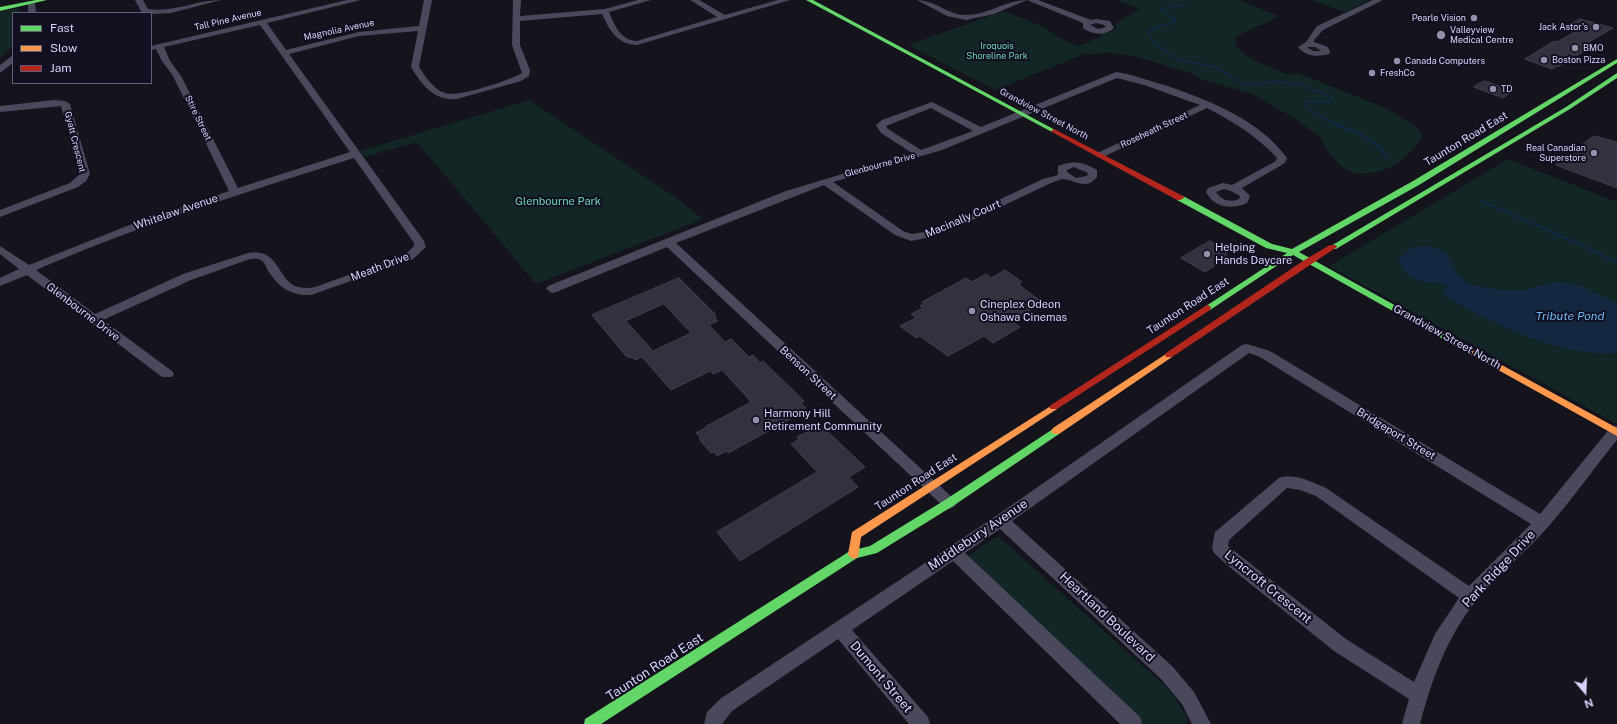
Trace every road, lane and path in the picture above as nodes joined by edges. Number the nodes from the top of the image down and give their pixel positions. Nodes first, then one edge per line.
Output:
1 (44, 0) edge
2 (139, 0) edge
3 (217, 0) edge
4 (357, 0) edge
5 (428, 0) edge
6 (517, 0) edge
7 (647, 0) edge
8 (694, 0) edge
9 (786, 0) edge
10 (809, 0) edge
11 (921, 0) edge
12 (1023, 0) edge
13 (1031, 0) edge
14 (1376, 0) edge
15 (30, 3) junction
16 (0, 9) edge
17 (605, 11) junction
18 (32, 12) edge
19 (148, 12) edge
20 (152, 13) edge
21 (724, 18) junction
22 (516, 19) junction
23 (262, 22) junction
24 (1089, 22) dead end
25 (423, 28) junction
26 (1310, 44) dead end
27 (155, 47) edge
28 (284, 53) junction
29 (12, 59) edge
30 (1617, 61) edge
31 (12, 67) edge
32 (1, 69) edge
33 (1617, 75) edge
34 (1208, 105) junction
35 (0, 109) edge
36 (1021, 113) junction
37 (980, 130) junction
38 (355, 154) junction
39 (920, 154) junction
40 (1100, 155) junction
41 (1064, 176) dead end
42 (825, 181) junction
43 (1234, 188) dead end
44 (235, 193) junction
45 (0, 214) edge
46 (668, 242) junction
47 (1269, 246) junction
48 (0, 249) edge
49 (1293, 252) junction
50 (1282, 259) junction
51 (1310, 262) junction
52 (1299, 268) junction
53 (28, 269) junction
54 (1311, 275) dead end
55 (0, 282) edge
56 (552, 289) dead end
57 (93, 320) junction
58 (1247, 348) joint
59 (1476, 353) junction
60 (1467, 362) dead end
61 (167, 374) dead end
62 (1612, 437) edge
63 (930, 487) junction
64 (949, 503) junction
65 (1001, 520) junction
66 (1542, 523) junction
67 (953, 551) junction
68 (854, 554) junction
69 (1470, 596) junction
70 (840, 629) junction
71 (1418, 695) junction
72 (590, 724) edge
73 (713, 724) edge
74 (921, 724) edge
75 (1132, 724) edge
76 (1202, 724) edge
77 (1411, 724) edge

1 - 15 main road
2 - 19 street
3 - 20 street
4 - 23 street, Tall Pine Avenue
5 - 25 street
6 - 22 street
7 - 17 street
8 - 21 street
9 - 21 street
10 - 36 main road, Grandview Street North
11 - 12 street
13 - 24 street
14 - 26 street
15 - 16 main road
15 - 18 street
17 - 21 street
17 - 22 street
22 - 25 street
23 - 27 street, Tall Pine Avenue
23 - 28 street, Meath Drive
25 - 28 street, Magnolia Avenue
27 - 44 street, Stire Street
28 - 38 street, Meath Drive
29 - 32 street
30 - 49 main road, Taunton Road East
31 - 32 street
33 - 51 main road, Taunton Road East
34 - 36 street, Glenbourne Drive
34 - 40 street, Roseheath Street
34 - 43 street, Glenbourne Drive
35 - 45 street, Gyatt Crescent
36 - 37 street, Glenbourne Drive
36 - 40 main road, Grandview Street North
37 - 39 street, Glenbourne Drive
37 - 39 street
38 - 44 street, Whitelaw Avenue
38 - 57 street, Meath Drive
39 - 42 street, Glenbourne Drive
40 - 47 main road, Grandview Street North
41 - 42 street, Macinally Court
42 - 46 street, Glenbourne Drive
44 - 53 street, Whitelaw Avenue
46 - 56 street, Glenbourne Drive
46 - 63 street, Benson Street
47 - 49 main road, Grandview Street North
47 - 50 main road, Grandview Street North
48 - 53 street, Glenbourne Drive
49 - 50 main road, Taunton Road East
49 - 51 main road, Grandview Street North
50 - 52 main road, Grandview Street North
50 - 63 main road, Taunton Road East
51 - 52 main road, Taunton Road East
51 - 59 main road, Grandview Street North
52 - 54 main road, Grandview Street North
52 - 64 main road, Taunton Road East
53 - 55 street, Whitelaw Avenue
53 - 57 street, Glenbourne Drive
57 - 61 street, Glenbourne Drive
58 - 65 street, Middlebury Avenue
58 - 66 street, Bridgeport Street
59 - 60 main road
59 - 62 main road, Grandview Street North
62 - 66 street, Park Ridge Drive
63 - 64 street, Benson Street
63 - 68 main road, Taunton Road East
64 - 68 main road, Taunton Road East
65 - 67 street, Middlebury Avenue
65 - 76 street, Heartland Boulevard
66 - 69 street, Park Ridge Drive
67 - 70 street, Middlebury Avenue
67 - 75 street
68 - 72 main road, Taunton Road East
69 - 71 street, Park Ridge Drive
69 - 71 street, Lyncroft Crescent
70 - 73 street, Middlebury Avenue
70 - 74 street, Dumont Street
71 - 77 street, Park Ridge Drive

